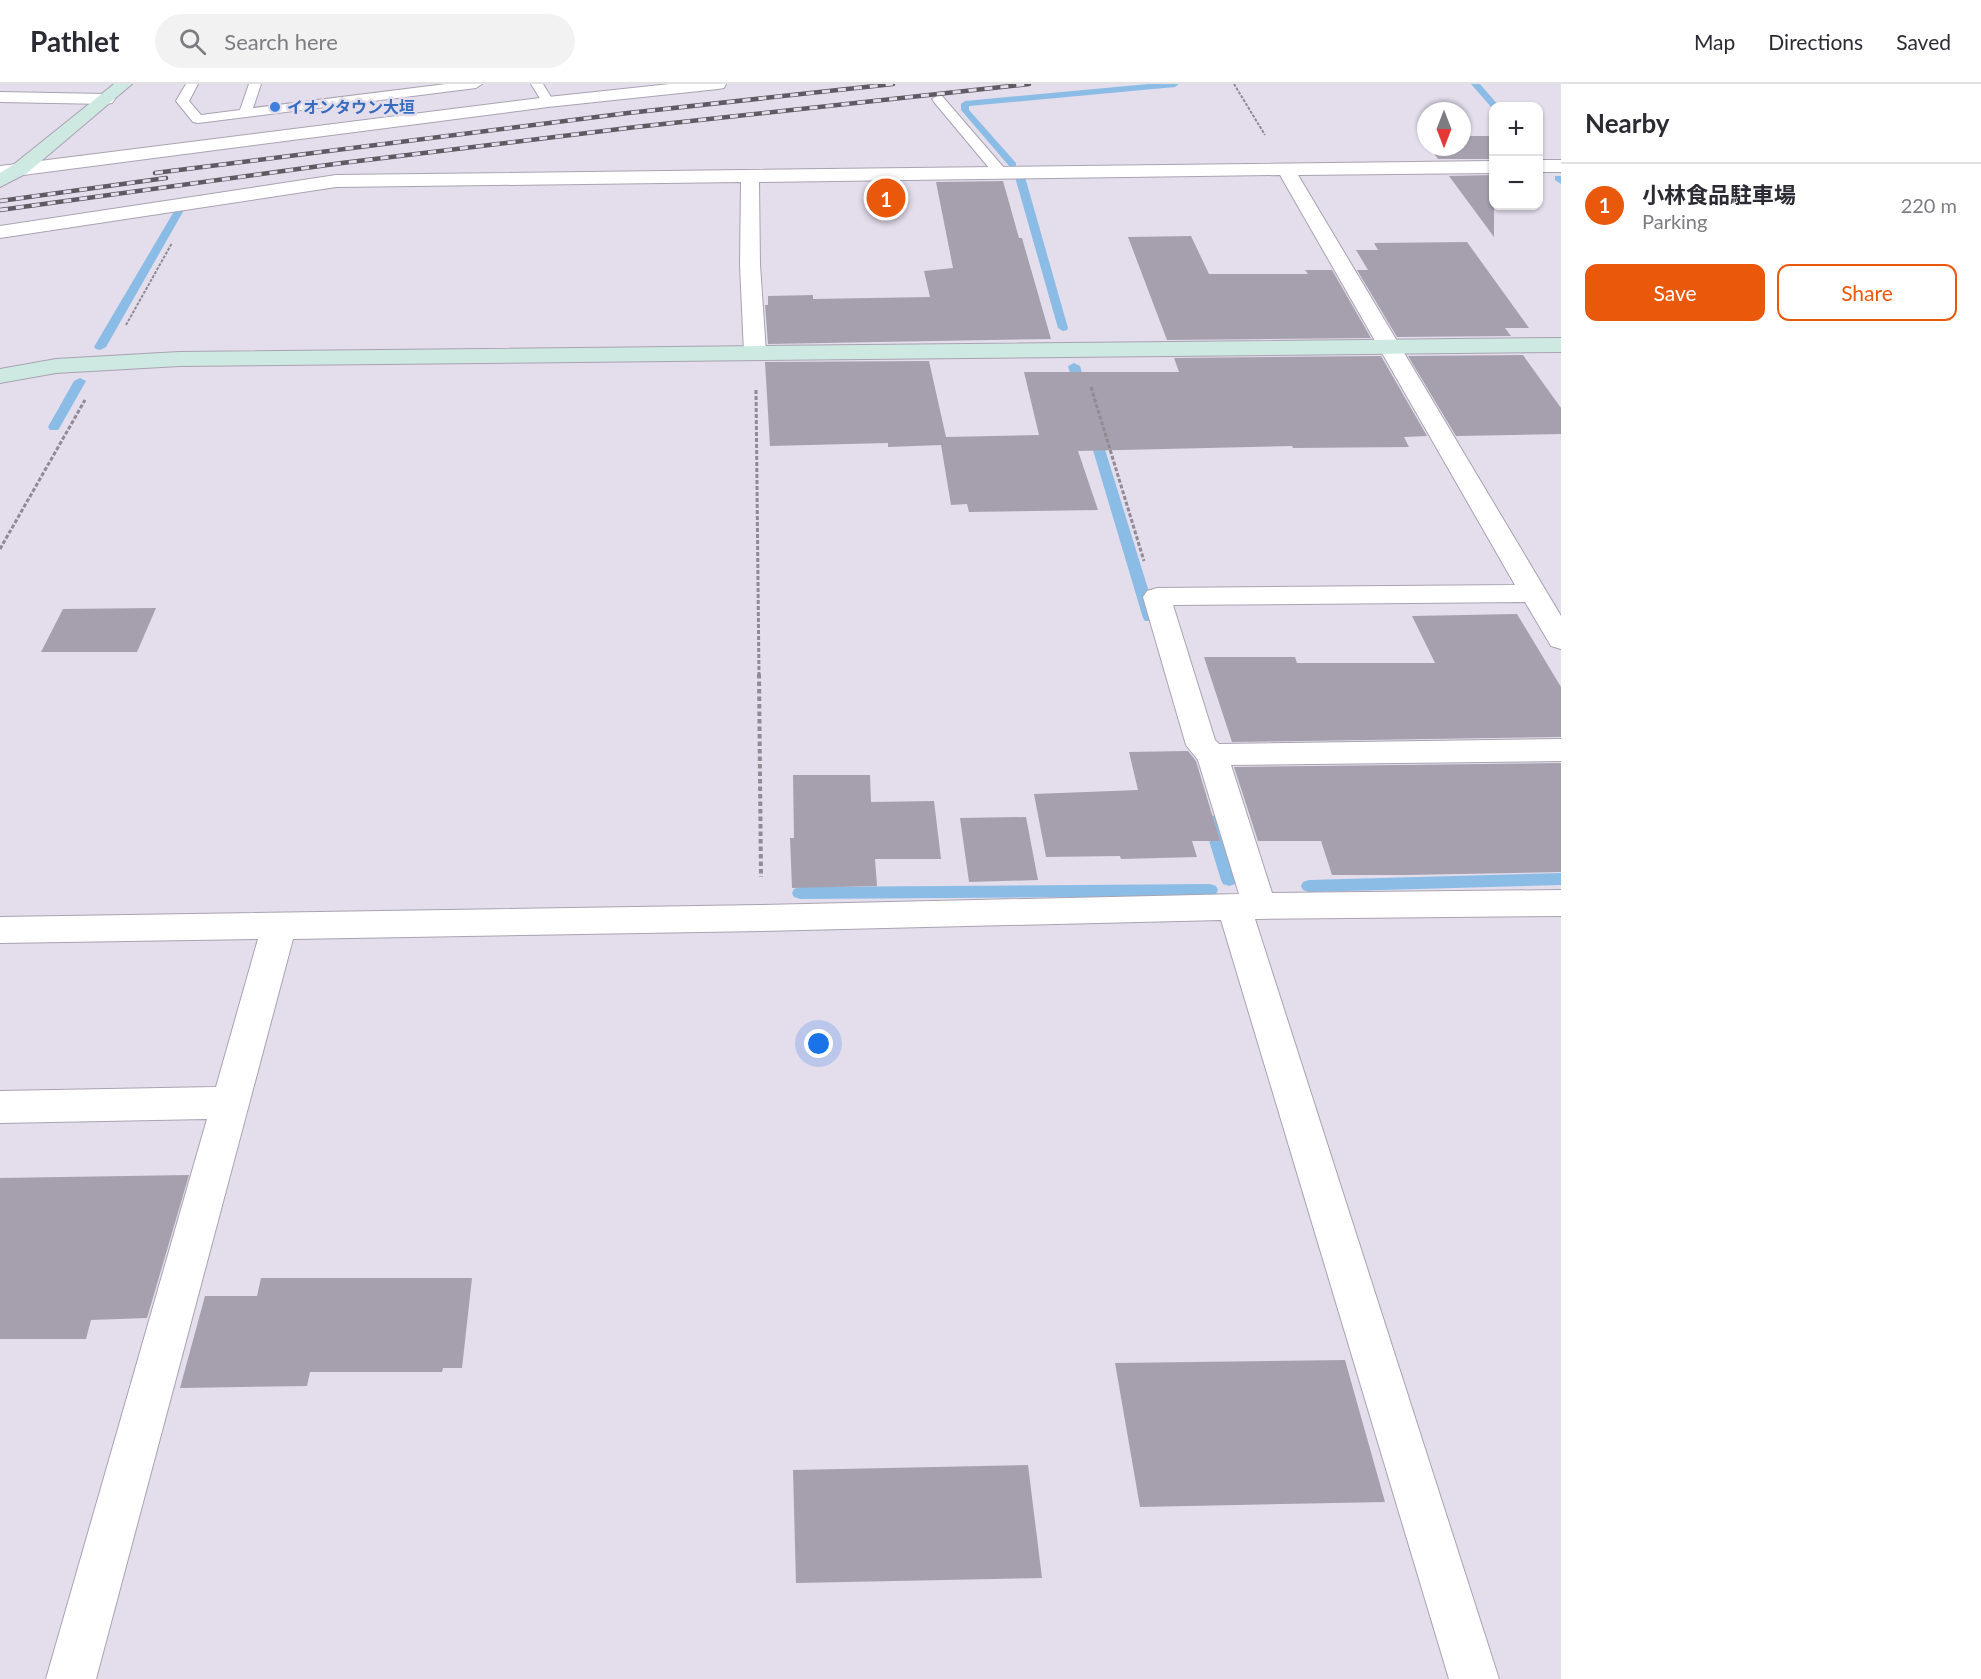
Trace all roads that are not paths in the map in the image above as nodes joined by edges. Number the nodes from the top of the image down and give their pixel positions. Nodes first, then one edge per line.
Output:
1 (124, 84) edge
2 (192, 84) edge
3 (255, 84) edge
4 (476, 84) edge
5 (537, 84) edge
6 (718, 84) edge
7 (0, 97) edge
8 (106, 99) junction
9 (938, 99) dead end
10 (548, 102) junction
11 (245, 114) junction
12 (1489, 166) edge
13 (1543, 166) edge
14 (1561, 166) edge
15 (1285, 168) junction
16 (20, 169) junction
17 (0, 172) edge
18 (1000, 172) junction
19 (750, 175) junction
20 (0, 181) edge
21 (0, 232) edge
22 (1561, 345) edge
23 (1389, 346) junction
24 (755, 353) junction
25 (0, 376) edge
26 (1532, 592) junction
27 (1561, 640) edge
28 (1561, 750) edge
29 (1212, 755) junction
30 (1561, 903) edge
31 (1246, 906) junction
32 (279, 926) junction
33 (0, 930) edge
34 (230, 1103) junction
35 (0, 1107) edge
36 (71, 1679) edge
37 (1474, 1679) edge

1 - 8 street
2 - 11 lane
3 - 11 lane
4 - 11 lane
5 - 10 lane
6 - 10 street
7 - 8 street
8 - 16 street
9 - 18 lane
10 - 16 street
12 - 15 street
13 - 14 street
15 - 18 street
15 - 23 street
16 - 17 street
16 - 20 street
18 - 19 street
19 - 21 street
19 - 24 street
22 - 23 street
23 - 24 street
23 - 26 street
24 - 25 street
26 - 27 street
26 - 29 street
28 - 29 street
29 - 31 street
30 - 31 street
31 - 32 street
31 - 37 street
32 - 33 street
32 - 34 street
34 - 35 street
34 - 36 street

